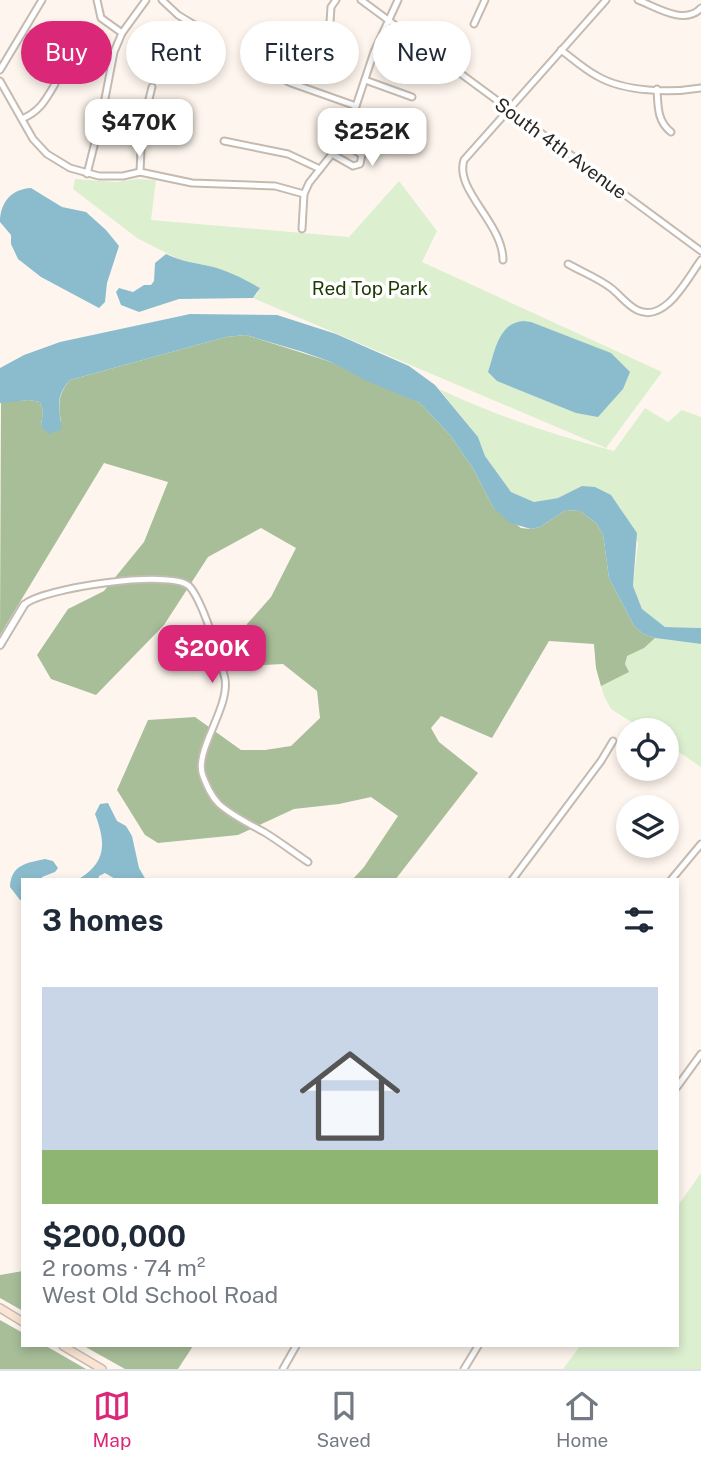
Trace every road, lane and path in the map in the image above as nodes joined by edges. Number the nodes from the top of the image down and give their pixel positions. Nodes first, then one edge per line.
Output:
1 (42, 0) edge
2 (97, 0) edge
3 (146, 0) edge
4 (162, 0) edge
5 (336, 0) edge
6 (361, 0) edge
7 (398, 0) edge
8 (485, 0) edge
9 (606, 0) edge
10 (638, 0) edge
11 (701, 8) edge
12 (388, 20) junction
13 (188, 21) edge
14 (330, 21) edge
15 (474, 24) dead end
16 (122, 33) junction
17 (561, 50) junction
18 (0, 70) edge
19 (365, 80) junction
20 (0, 81) edge
21 (55, 84) dead end
22 (294, 84) edge
23 (152, 88) dead end
24 (701, 88) edge
25 (657, 89) junction
26 (412, 97) dead end
27 (356, 106) junction
28 (509, 109) junction
29 (22, 118) junction
30 (671, 132) dead end
31 (225, 141) dead end
32 (339, 141) junction
33 (332, 154) junction
34 (320, 169) junction
35 (140, 172) junction
36 (87, 174) junction
37 (304, 194) junction
38 (302, 229) dead end
39 (701, 251) edge
40 (503, 260) dead end
41 (701, 260) edge
42 (568, 264) dead end
43 (24, 605) joint
44 (0, 645) edge
45 (612, 741) dead end
46 (701, 844) edge
47 (308, 862) dead end
48 (513, 878) edge
49 (673, 878) edge
50 (701, 1054) edge
51 (679, 1084) edge
52 (0, 1308) edge
53 (21, 1321) edge
54 (65, 1347) edge
55 (295, 1347) edge
56 (477, 1347) edge
57 (102, 1369) edge
58 (283, 1369) edge
59 (464, 1369) edge

1 - 18 street
2 - 16 street
3 - 16 street
4 - 13 street
5 - 14 street
6 - 12 street, South 4th Avenue
7 - 12 street
8 - 15 street
9 - 17 street
10 - 11 street
12 - 19 street
12 - 28 street, South 4th Avenue
16 - 36 street
17 - 25 street
17 - 28 street
19 - 26 street
19 - 27 street
20 - 29 street
21 - 29 street
22 - 27 street
23 - 35 street
24 - 25 street
25 - 30 street
27 - 32 street
28 - 39 street, South 4th Avenue
28 - 40 street
29 - 36 street
31 - 34 street
32 - 33 street
32 - 33 street
33 - 34 street
34 - 37 street
35 - 36 street
35 - 37 street
37 - 38 street
41 - 42 street
43 - 44 street
43 - 47 street
45 - 48 street
46 - 49 street
50 - 51 street
52 - 53 main road
54 - 57 main road
55 - 58 street
56 - 59 street

